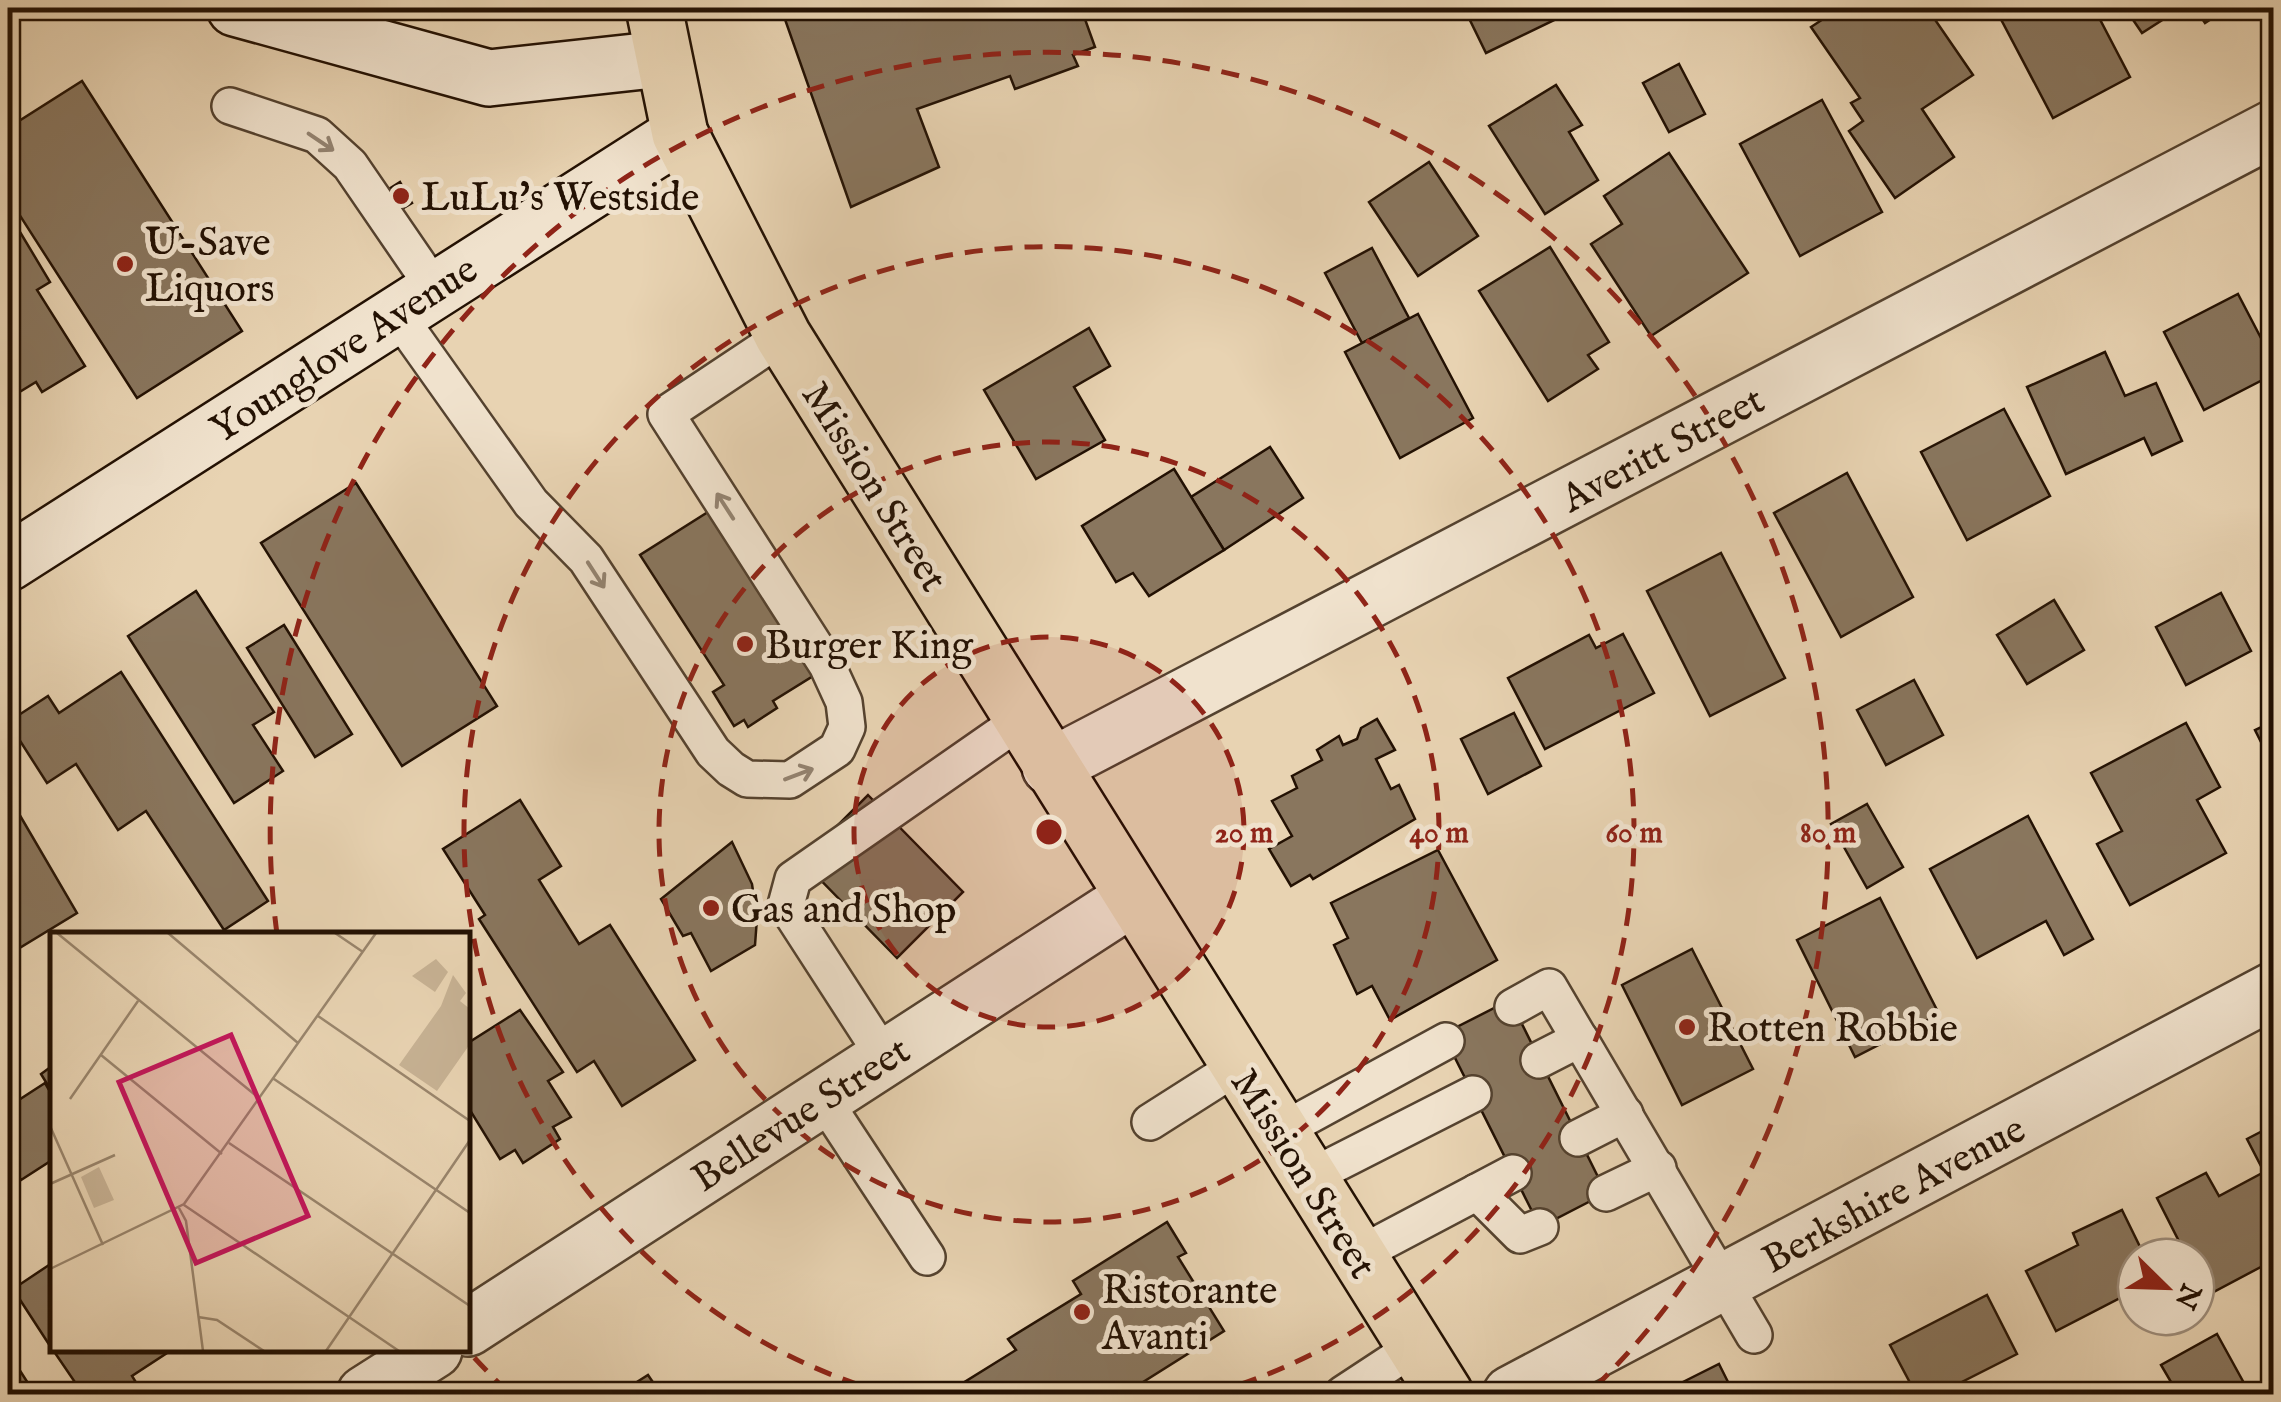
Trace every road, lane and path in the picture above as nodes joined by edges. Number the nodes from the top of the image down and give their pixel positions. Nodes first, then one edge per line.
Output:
1 (234, 8) edge
2 (658, 33) edge
3 (230, 106) dead end
4 (2274, 128) edge
5 (680, 134) junction
6 (416, 301) junction
7 (782, 336) junction
8 (8, 564) edge
9 (1024, 718) junction
10 (1050, 767) junction
11 (1132, 898) junction
12 (2274, 990) edge
13 (1512, 1007) dead end
14 (1580, 1039) junction
15 (1446, 1041) dead end
16 (885, 1058) junction
17 (1539, 1060) dead end
18 (1238, 1066) junction
19 (1473, 1094) dead end
20 (823, 1098) junction
21 (1624, 1114) junction
22 (1150, 1122) dead end
23 (1278, 1132) junction
24 (1578, 1138) dead end
25 (1658, 1168) junction
26 (1512, 1173) dead end
27 (1308, 1178) junction
28 (1478, 1192) junction
29 (1606, 1194) dead end
30 (1540, 1227) dead end
31 (1356, 1256) junction
32 (927, 1257) dead end
33 (1726, 1282) junction
34 (470, 1327) edge
35 (1754, 1334) dead end
36 (1416, 1346) junction
37 (431, 1352) edge
38 (365, 1394) edge
39 (1343, 1394) edge
40 (1445, 1394) edge
41 (1511, 1394) edge

1 - 2 street
2 - 5 highway, Mission Street
3 -> 6 lane
4 - 10 street, Averitt Street
5 - 6 street, Younglove Avenue
5 - 7 highway, Mission Street
6 -> 7 lane
6 - 8 street, Younglove Avenue
7 - 9 highway, Mission Street
9 - 10 highway, Mission Street
9 - 16 lane
10 - 11 highway, Mission Street
11 - 16 street, Bellevue Street
11 - 18 highway, Mission Street
12 - 33 street, Berkshire Avenue
13 - 14 lane
14 - 17 lane
14 - 21 lane
15 - 23 lane
16 - 20 street, Bellevue Street
18 - 22 lane
18 - 23 highway, Mission Street
19 - 27 lane
20 - 32 lane
20 - 34 street, Bellevue Street
21 - 24 lane
21 - 25 lane
23 - 27 highway, Mission Street
25 - 29 lane
25 - 33 lane
26 - 28 lane
27 - 31 highway, Mission Street
28 - 30 lane
28 - 31 lane
31 - 36 highway, Mission Street
33 - 35 lane
33 - 41 street, Berkshire Avenue
36 - 39 lane
36 - 40 highway, Mission Street
37 - 38 street

